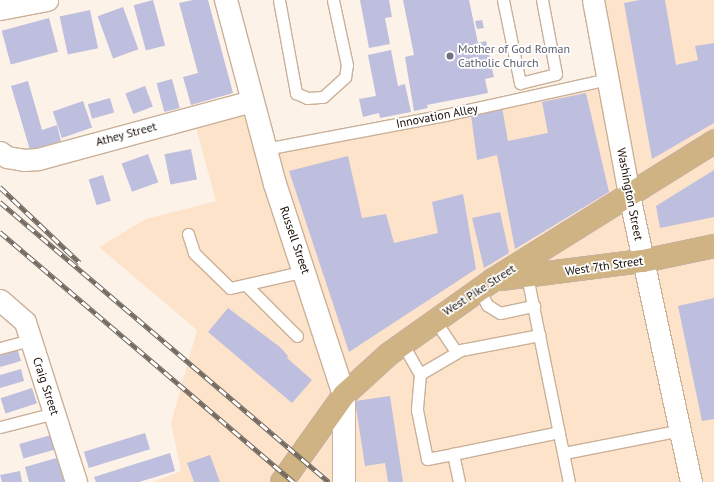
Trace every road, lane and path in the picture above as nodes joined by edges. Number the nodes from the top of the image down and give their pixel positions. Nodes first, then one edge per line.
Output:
1 (47, 0) edge
2 (226, 0) edge
3 (279, 0) edge
4 (333, 0) edge
5 (503, 0) edge
6 (542, 0) edge
7 (593, 0) edge
8 (0, 9) edge
9 (609, 79) junction
10 (252, 101) junction
11 (714, 142) edge
12 (265, 149) junction
13 (0, 152) edge
14 (630, 195) junction
15 (188, 234) dead end
16 (714, 246) edge
17 (643, 261) junction
18 (306, 271) junction
19 (527, 276) junction
20 (486, 284) junction
21 (246, 285) junction
22 (0, 300) edge
23 (534, 306) junction
24 (434, 319) junction
25 (540, 335) junction
26 (297, 336) dead end
27 (30, 340) junction
28 (402, 343) junction
29 (0, 348) edge
30 (456, 352) junction
31 (420, 374) junction
32 (344, 395) junction
33 (54, 413) junction
34 (0, 427) edge
35 (681, 430) junction
36 (560, 432) junction
37 (564, 453) junction
38 (453, 454) junction
39 (76, 482) edge
40 (282, 482) edge
41 (344, 482) edge
42 (459, 482) edge
43 (569, 482) edge
44 (691, 482) edge

1 - 8 street
2 - 10 street, Russell Street
3 - 4 lane
5 - 6 lane
7 - 9 street, Washington Street
9 - 12 lane, Innovation Alley
9 - 14 street, Washington Street
10 - 12 street, Russell Street
10 - 13 street, Athey Street
11 - 14 main road, West Pike Street
12 - 18 street, Russell Street
14 - 17 street, Washington Street
14 - 20 main road, West Pike Street
15 - 21 lane
16 - 17 main road, West 7th Street
17 - 19 main road, West 7th Street
17 - 35 street, Washington Street
18 - 21 lane
18 - 32 street, Russell Street
19 - 20 main road, West 7th Street
19 - 23 lane
20 - 23 lane
20 - 24 main road, West Pike Street
21 - 26 lane
22 - 27 street, Craig Street
23 - 25 lane
24 - 28 main road, West Pike Street
24 - 30 lane
25 - 30 lane
25 - 36 lane
27 - 29 lane
27 - 33 street, Craig Street
28 - 31 lane
28 - 32 main road, West Pike Street
30 - 31 lane
31 - 38 lane
32 - 40 main road, West Pike Street
32 - 41 street, Russell Street
33 - 34 lane
33 - 39 street, Craig Street
35 - 37 lane
35 - 44 street, Washington Street
36 - 37 lane
36 - 38 lane
37 - 43 lane
38 - 42 lane

